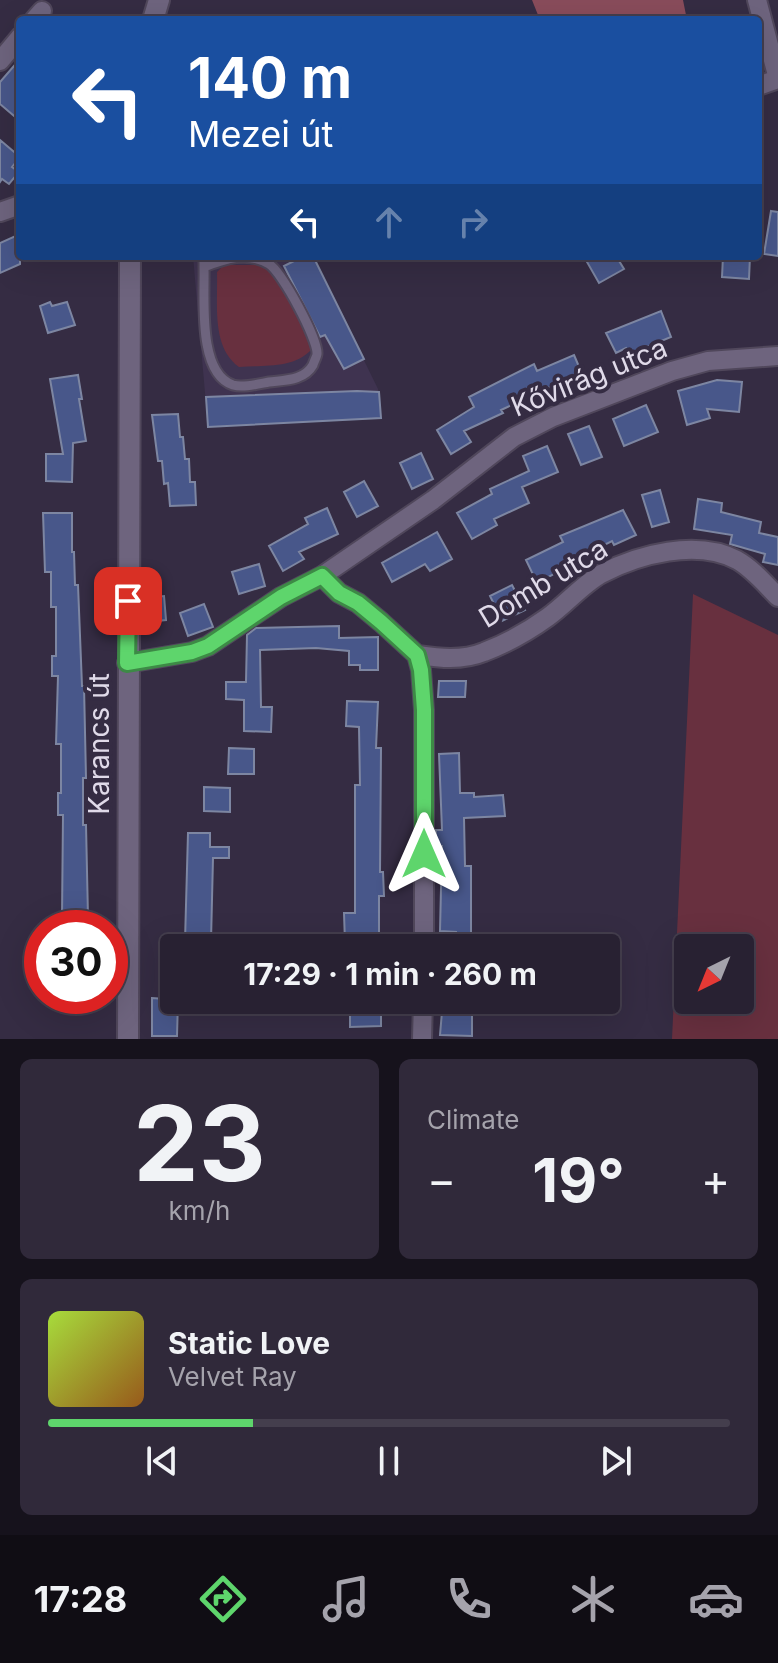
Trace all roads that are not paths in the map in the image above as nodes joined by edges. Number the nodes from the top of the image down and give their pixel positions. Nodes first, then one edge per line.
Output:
1 (762, 19) edge
2 (16, 42) edge
3 (0, 61) edge
4 (762, 85) edge
5 (130, 260) edge
6 (253, 260) edge
7 (204, 261) edge
8 (778, 356) edge
9 (322, 576) junction
10 (778, 597) edge
11 (417, 655) junction
12 (127, 663) junction
13 (424, 934) edge
14 (423, 1014) edge
15 (128, 1039) edge
16 (422, 1039) edge

1 - 4 street
2 - 3 street
5 - 12 main road, Karancs út
6 - 7 lane
8 - 9 street, Kővirág utca
9 - 11 street
9 - 12 street, Kővirág utca
10 - 11 street, Domb utca
11 - 13 street
12 - 15 main road, Karancs út
14 - 16 street

